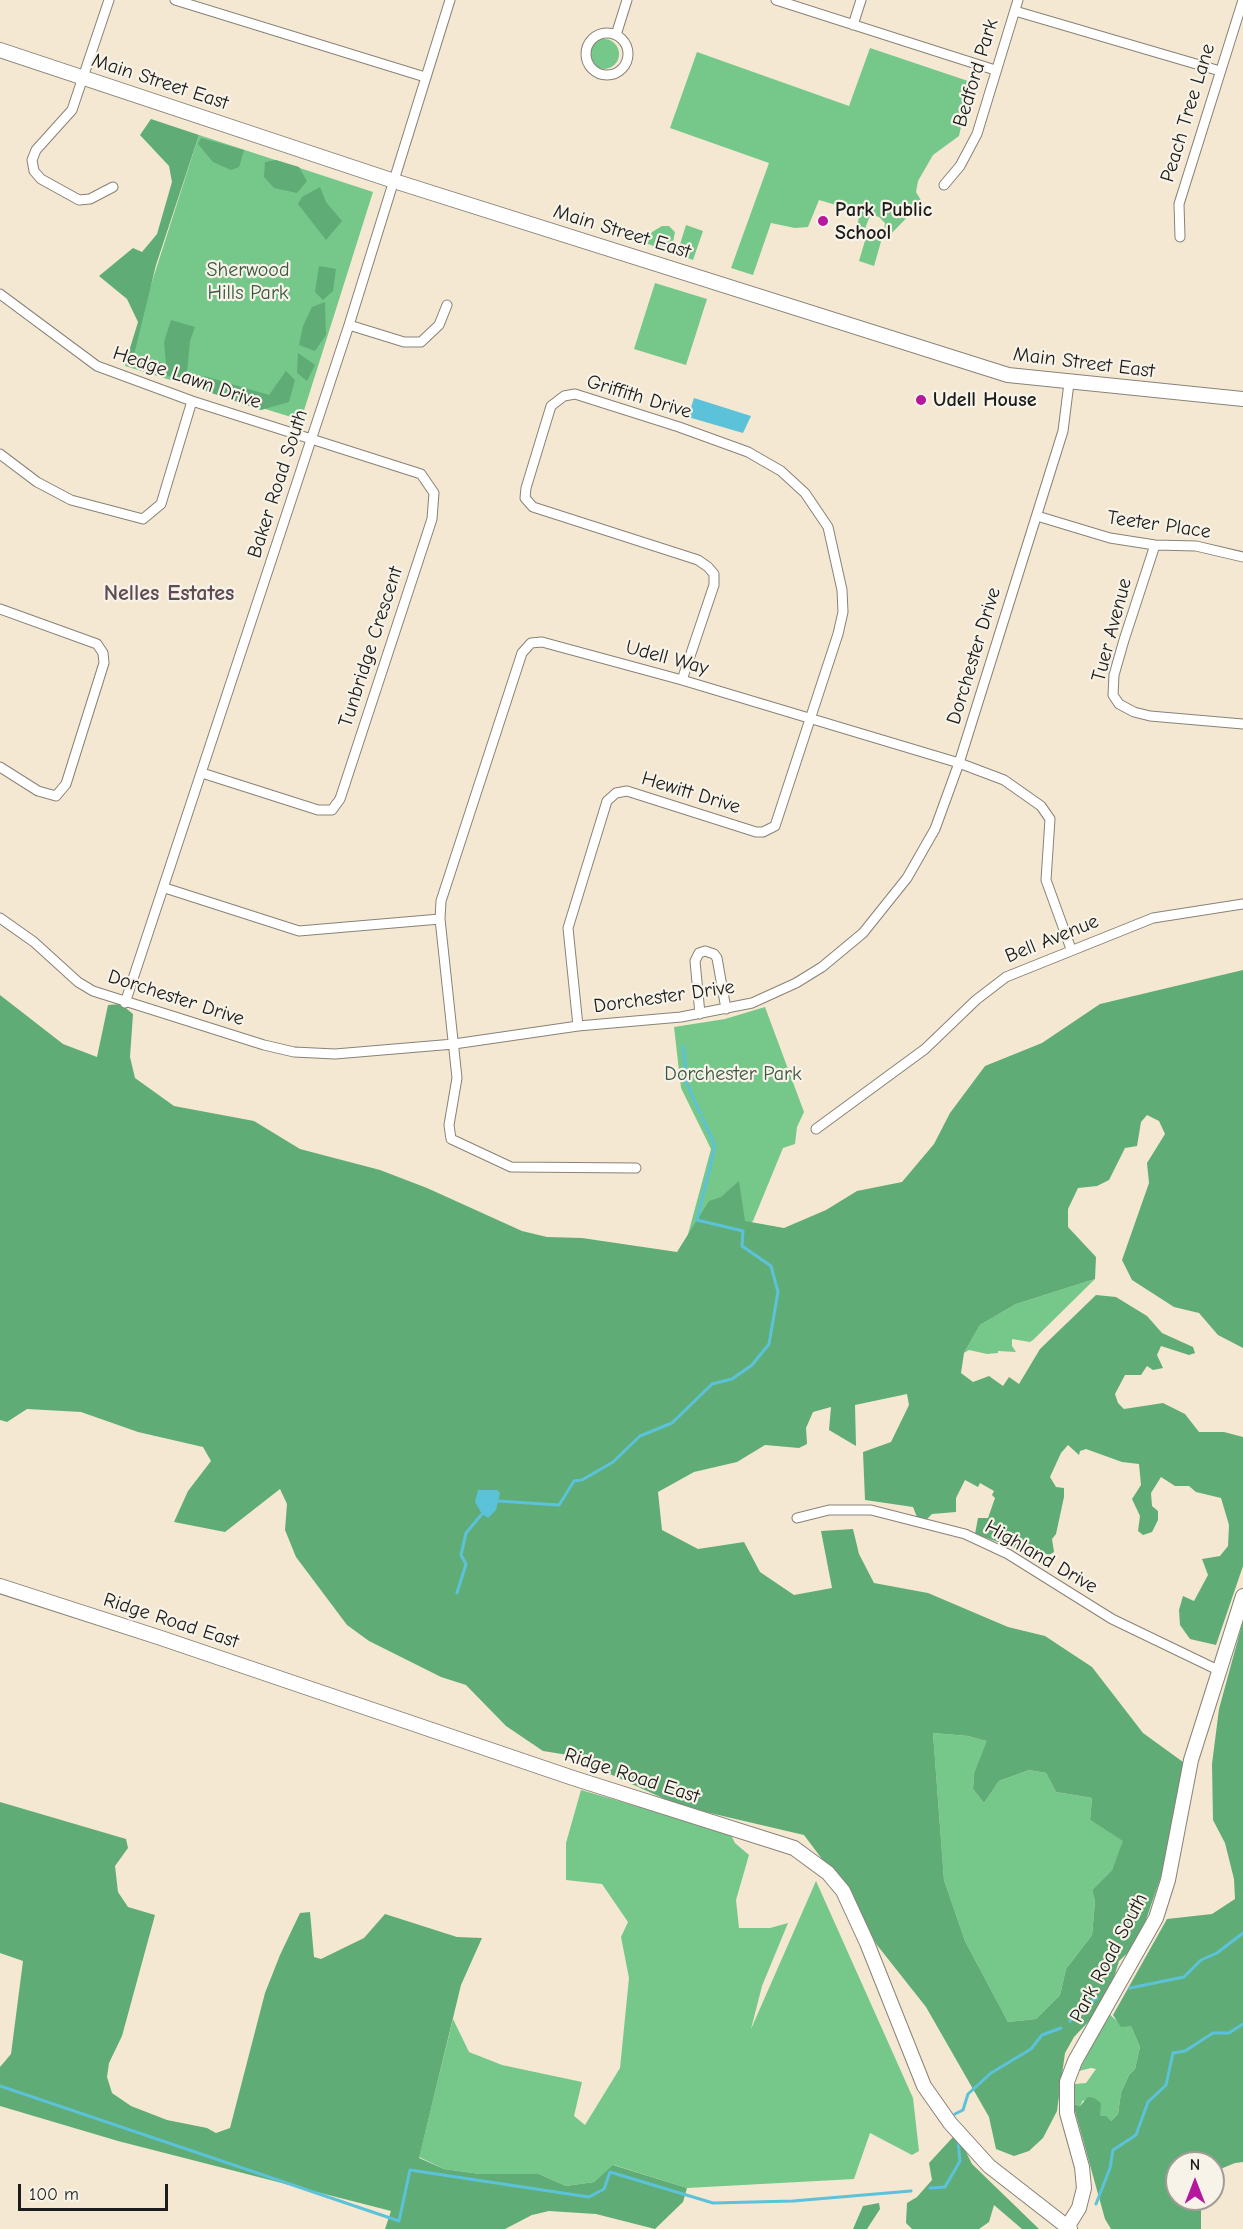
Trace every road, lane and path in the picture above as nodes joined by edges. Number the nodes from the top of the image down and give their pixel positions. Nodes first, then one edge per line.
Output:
1 (109, 0) edge
2 (175, 0) edge
3 (450, 0) edge
4 (627, 0) edge
5 (776, 0) edge
6 (861, 0) edge
7 (1018, 0) edge
8 (1243, 0) edge
9 (1015, 10) junction
10 (853, 25) junction
11 (616, 35) junction
12 (0, 50) edge
13 (995, 70) junction
14 (1220, 71) junction
15 (83, 77) junction
16 (425, 77) junction
17 (394, 181) junction
18 (944, 184) dead end
19 (113, 187) dead end
20 (1180, 237) dead end
21 (0, 294) edge
22 (447, 305) dead end
23 (349, 325) junction
24 (1069, 383) junction
25 (1243, 399) edge
26 (192, 401) junction
27 (312, 439) junction
28 (0, 454) edge
29 (1037, 516) junction
30 (1155, 546) junction
31 (1243, 557) edge
32 (0, 609) edge
33 (682, 680) junction
34 (812, 718) junction
35 (1243, 724) edge
36 (959, 763) junction
37 (0, 767) edge
38 (202, 772) junction
39 (165, 888) junction
40 (1243, 904) edge
41 (0, 918) edge
42 (440, 919) junction
43 (1071, 949) junction
44 (125, 1003) junction
45 (726, 1009) junction
46 (699, 1014) junction
47 (578, 1026) junction
48 (454, 1044) junction
49 (816, 1129) dead end
50 (636, 1168) dead end
51 (797, 1518) dead end
52 (0, 1586) edge
53 (1243, 1596) edge
54 (1220, 1671) junction
55 (1068, 2228) edge

1 - 15 street
2 - 16 street
3 - 16 street, Baker Road South
4 - 11 street
5 - 10 street
6 - 10 street
7 - 9 street, Bedford Park
8 - 14 street, Peach Tree Lane
9 - 13 street, Bedford Park
9 - 14 street
10 - 13 street
11 - 11 street
12 - 15 main road, Main Street East
13 - 18 street, Bedford Park
14 - 20 street, Peach Tree Lane
15 - 17 main road, Main Street East
15 - 19 street
16 - 17 street, Baker Road South
17 - 23 street, Baker Road South
17 - 24 main road, Main Street East
21 - 26 street, Hedge Lawn Drive
22 - 23 street
23 - 27 street, Baker Road South
24 - 25 main road, Main Street East
24 - 29 street, Dorchester Drive
26 - 27 street, Hedge Lawn Drive
26 - 28 street
27 - 38 street, Baker Road South
27 - 38 street, Tunbridge Crescent
29 - 30 street, Teeter Place
29 - 36 street, Dorchester Drive
30 - 31 street, Teeter Place
30 - 35 street, Tuer Avenue
32 - 37 street
33 - 34 street, Udell Way
33 - 34 street, Griffith Drive
33 - 42 street, Udell Way
34 - 36 street, Udell Way
34 - 47 street, Hewitt Drive
36 - 43 street, Udell Way
36 - 45 street, Dorchester Drive
38 - 39 street, Baker Road South
39 - 42 street
39 - 44 street, Baker Road South
40 - 43 street, Bell Avenue
41 - 44 street, Dorchester Drive
42 - 48 street, Udell Way
43 - 49 street, Bell Avenue
44 - 48 street, Dorchester Drive
45 - 46 street, Dorchester Drive
45 - 46 street
46 - 47 street, Dorchester Drive
47 - 48 street, Dorchester Drive
48 - 50 street, Udell Way
51 - 54 street, Highland Drive
52 - 55 main road, Ridge Road East
53 - 54 main road, Park Road South
54 - 55 main road, Park Road South

